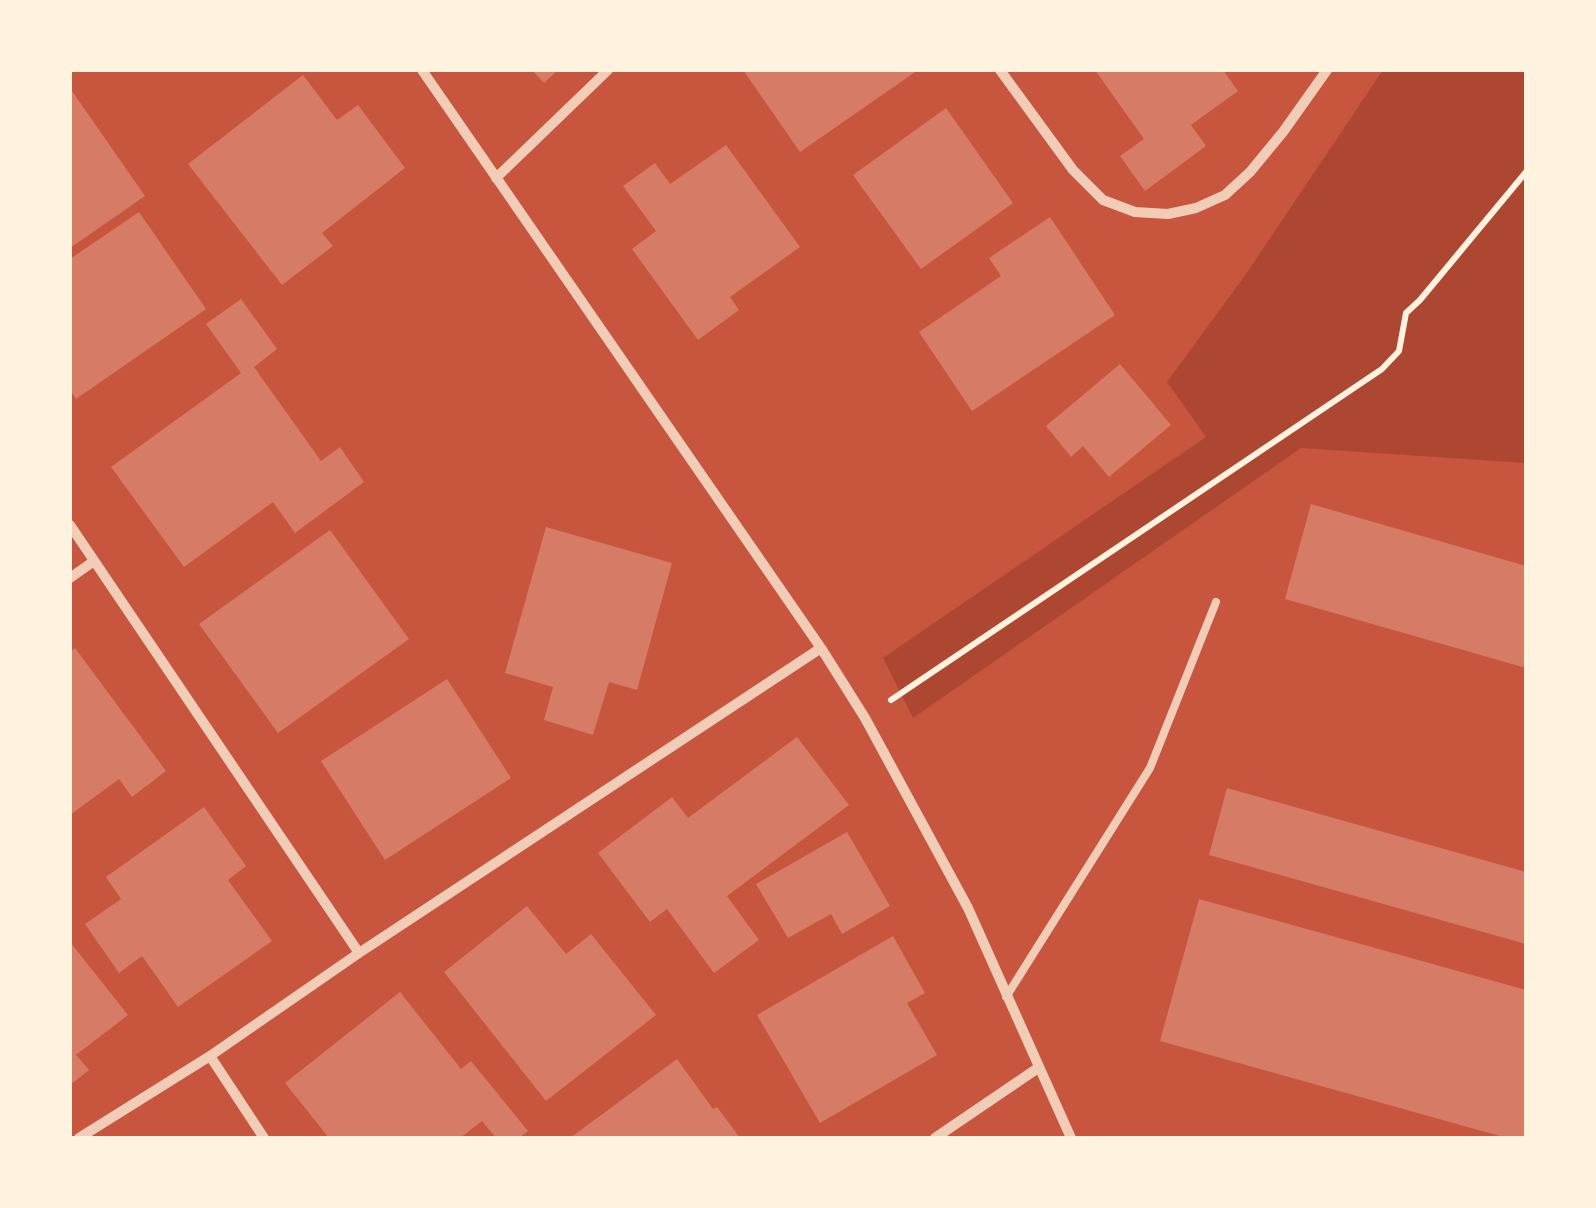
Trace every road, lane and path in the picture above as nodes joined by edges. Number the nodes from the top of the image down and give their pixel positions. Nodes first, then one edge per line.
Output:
1 (422, 70) edge
2 (608, 70) edge
3 (1000, 70) edge
4 (1327, 70) edge
5 (1526, 172) edge
6 (496, 178) junction
7 (70, 525) edge
8 (94, 561) junction
9 (70, 578) edge
10 (1216, 602) dead end
11 (821, 648) junction
12 (865, 718) junction
13 (359, 953) junction
14 (1006, 997) junction
15 (210, 1056) junction
16 (1038, 1068) junction
17 (78, 1138) edge
18 (264, 1138) edge
19 (936, 1138) edge
20 (1072, 1138) edge

1 - 6 street
2 - 6 street
3 - 4 street
5 - 12 path
6 - 11 street
7 - 8 street
8 - 9 street
8 - 13 street
10 - 14 lane
11 - 12 street
11 - 13 street
12 - 14 street
13 - 15 street
14 - 16 street
15 - 17 street
15 - 18 street
16 - 19 street
16 - 20 street

